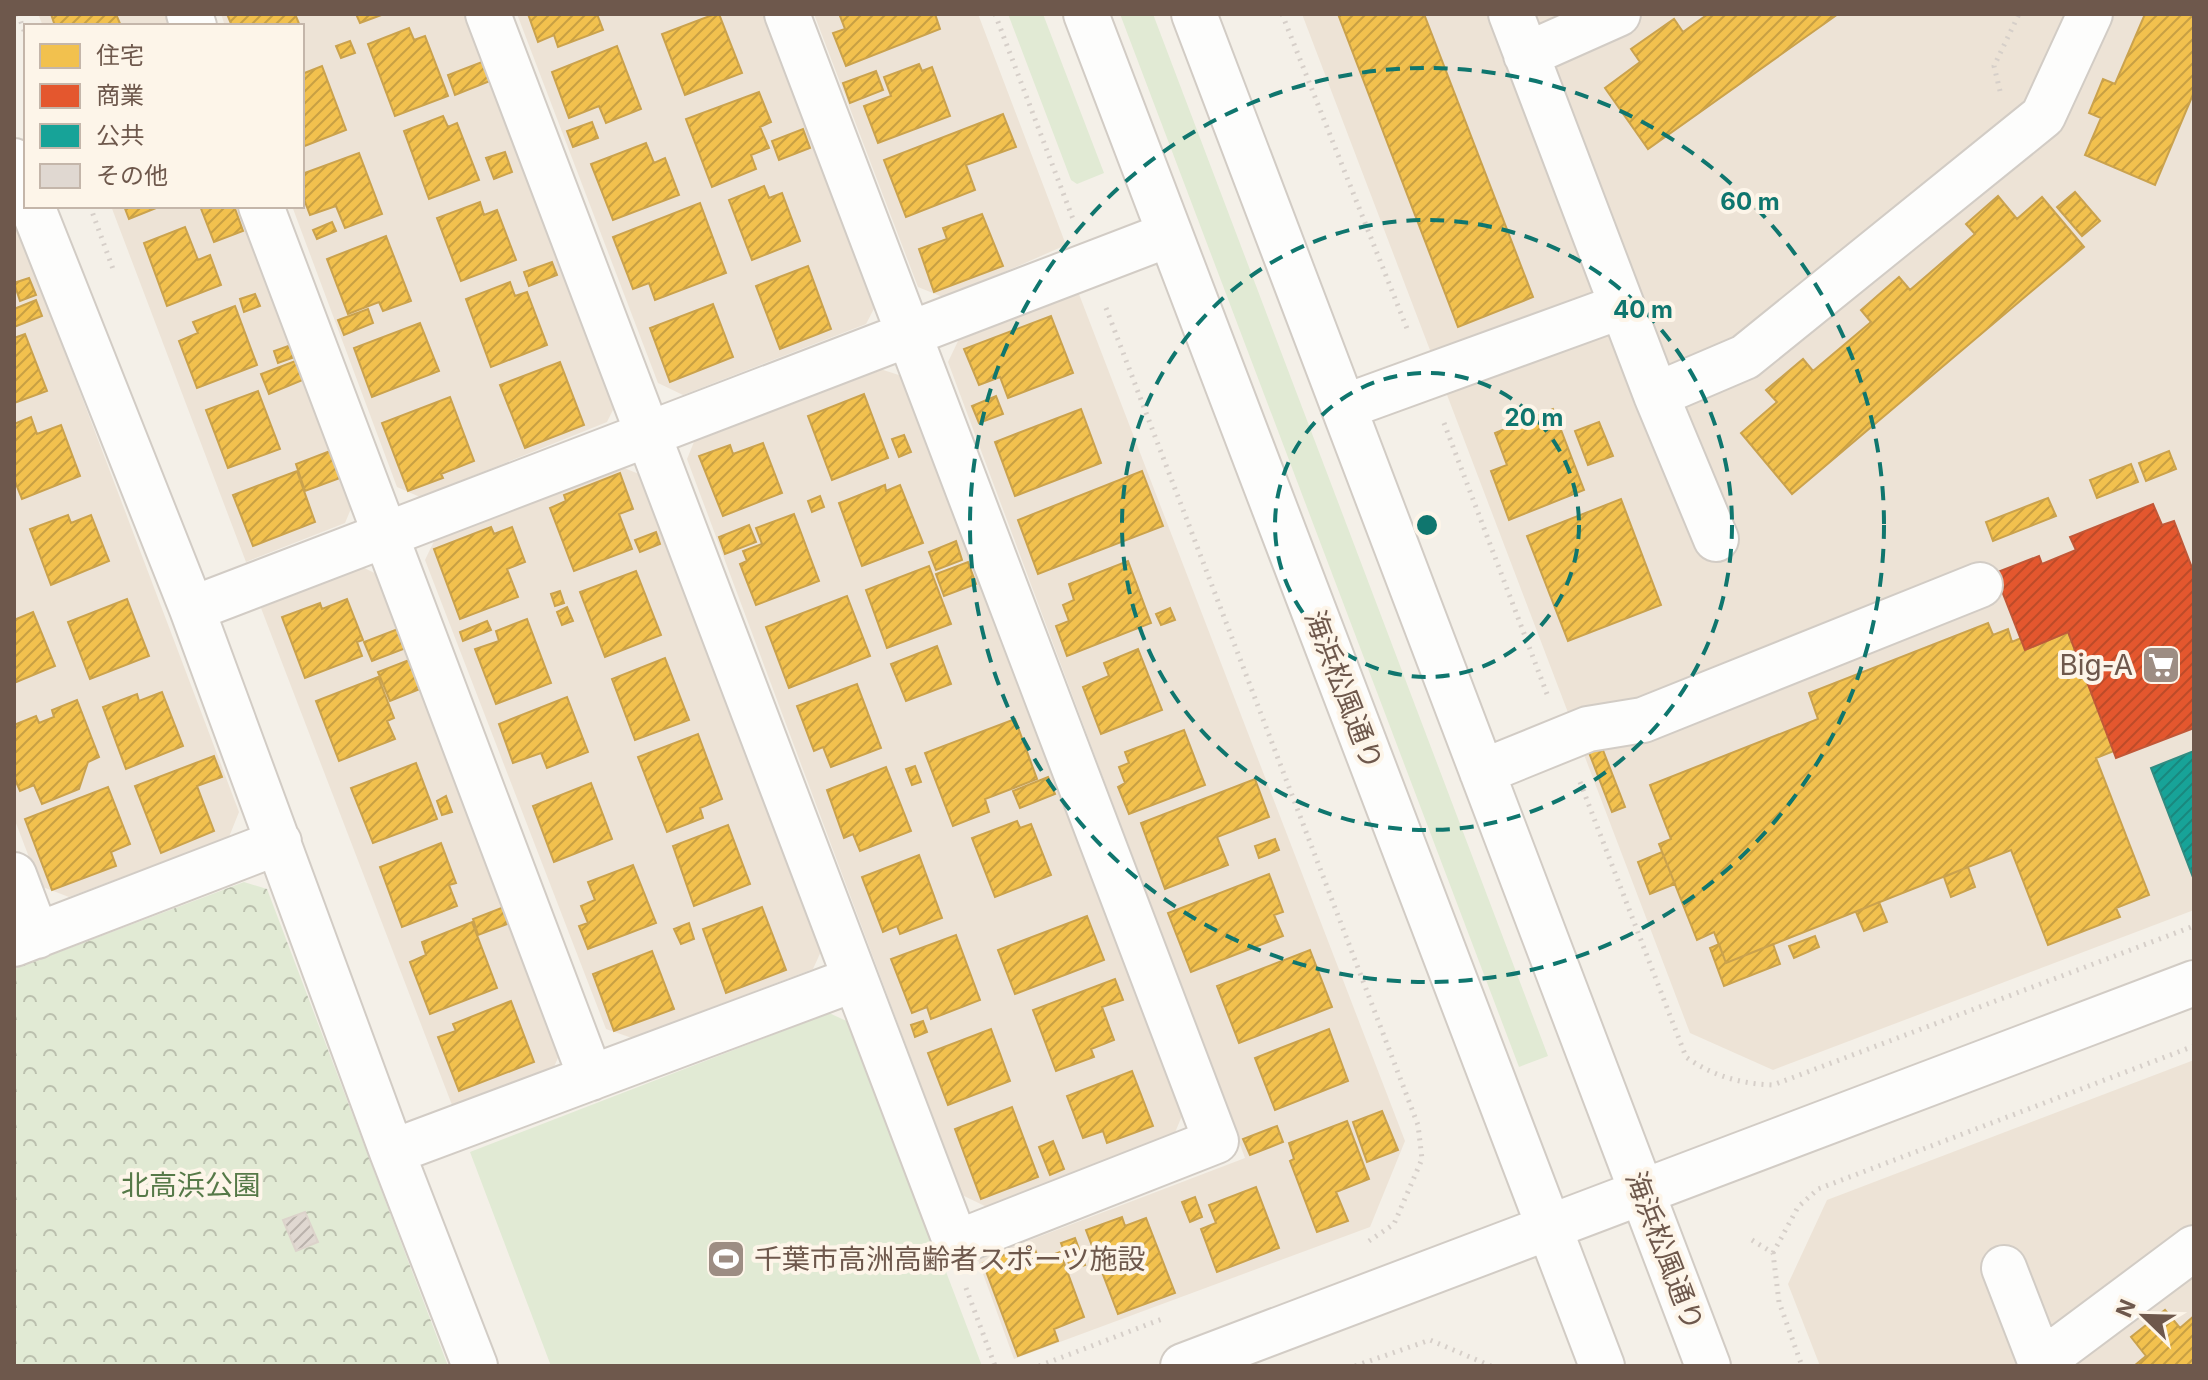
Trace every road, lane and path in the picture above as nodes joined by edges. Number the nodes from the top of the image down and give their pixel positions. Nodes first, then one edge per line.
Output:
1 (488, 14) edge
2 (787, 14) edge
3 (995, 14) edge
4 (1086, 14) edge
5 (1194, 14) edge
6 (1282, 14) edge
7 (1511, 14) edge
8 (1618, 14) edge
9 (2019, 14) edge
10 (2090, 14) edge
11 (1526, 55) junction
12 (2003, 98) dead end
13 (1063, 192) dead end
14 (32, 208) edge
15 (262, 208) edge
16 (1170, 234) junction
17 (1104, 303) dead end
18 (1622, 306) junction
19 (909, 334) junction
20 (1410, 336) dead end
21 (1656, 395) junction
22 (1344, 407) junction
23 (1440, 414) dead end
24 (648, 434) junction
25 (385, 534) junction
26 (1716, 539) dead end
27 (1980, 585) dead end
28 (192, 609) junction
29 (1551, 706) dead end
30 (1576, 771) dead end
31 (1482, 772) junction
32 (279, 842) junction
33 (14, 875) edge
34 (2194, 926) edge
35 (25, 940) edge
36 (855, 979) junction
37 (2194, 983) edge
38 (2194, 1046) edge
39 (591, 1078) junction
40 (392, 1152) junction
41 (1642, 1193) junction
42 (1549, 1228) junction
43 (1752, 1240) dead end
44 (956, 1243) junction
45 (1357, 1245) dead end
46 (2194, 1248) edge
47 (1773, 1253) junction
48 (2004, 1268) dead end
49 (1169, 1317) dead end
50 (2041, 1364) edge
51 (475, 1366) edge
52 (995, 1366) edge
53 (1039, 1366) edge
54 (1183, 1366) edge
55 (1355, 1366) edge
56 (1491, 1366) edge
57 (1602, 1366) edge
58 (1708, 1366) edge
59 (1802, 1366) edge

1 - 24 street
2 - 19 street
3 - 13 path
4 - 16 street, 海浜松風通り
5 - 22 street, 海浜松風通り
6 - 20 path
7 - 11 street
8 - 11 street
9 - 12 path
10 - 21 street
11 - 18 street
14 - 28 street
15 - 25 street
16 - 19 street
16 - 42 street, 海浜松風通り
17 - 45 path
18 - 21 street
18 - 22 street
19 - 24 street
19 - 44 street
21 - 26 street
22 - 31 street, 海浜松風通り
23 - 29 path
24 - 25 street
24 - 36 street
25 - 28 street
25 - 39 street
27 - 31 street
28 - 32 street
30 - 34 path
31 - 41 street, 海浜松風通り
32 - 35 street
32 - 40 street
33 - 35 street
36 - 39 street
36 - 44 street
37 - 41 street
38 - 47 path
39 - 40 street
40 - 51 street
41 - 42 street
41 - 58 street, 海浜松風通り
42 - 54 street
42 - 57 street, 海浜松風通り
43 - 47 path
44 - 52 path
46 - 50 street
47 - 59 path
48 - 50 street
49 - 53 path
55 - 56 path

